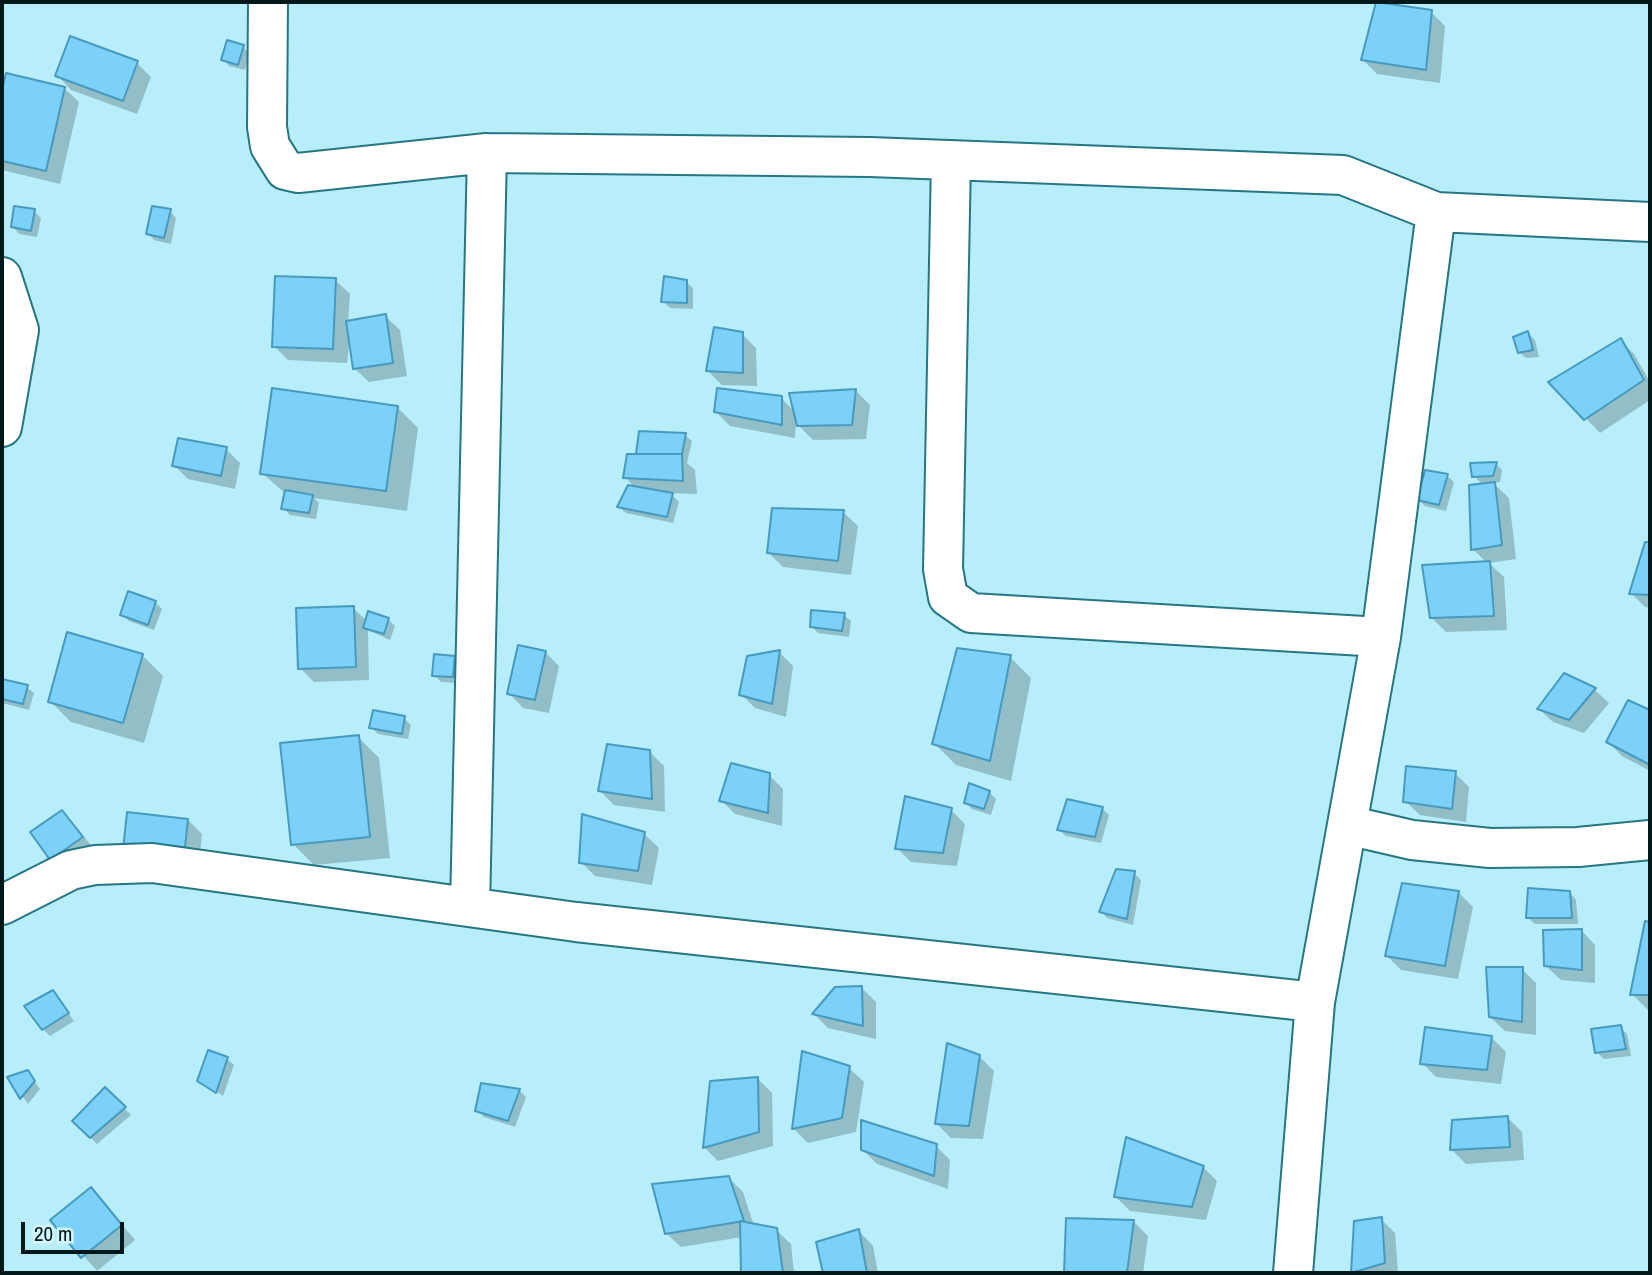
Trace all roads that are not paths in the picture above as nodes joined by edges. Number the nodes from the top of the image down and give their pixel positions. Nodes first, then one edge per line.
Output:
1 (268, 2) edge
2 (487, 153) junction
3 (951, 160) junction
4 (1436, 212) junction
5 (1650, 222) edge
6 (2, 277) edge
7 (2, 427) edge
8 (1381, 637) junction
9 (1347, 825) junction
10 (1650, 840) edge
11 (2, 905) edge
12 (470, 906) junction
13 (1315, 1002) junction
14 (1293, 1273) edge

1 - 2 street
2 - 3 street
2 - 12 street
3 - 4 street
3 - 8 street
4 - 5 street
4 - 8 street
6 - 7 street
8 - 9 street
9 - 10 street
9 - 13 street
11 - 12 street
12 - 13 street
13 - 14 street

